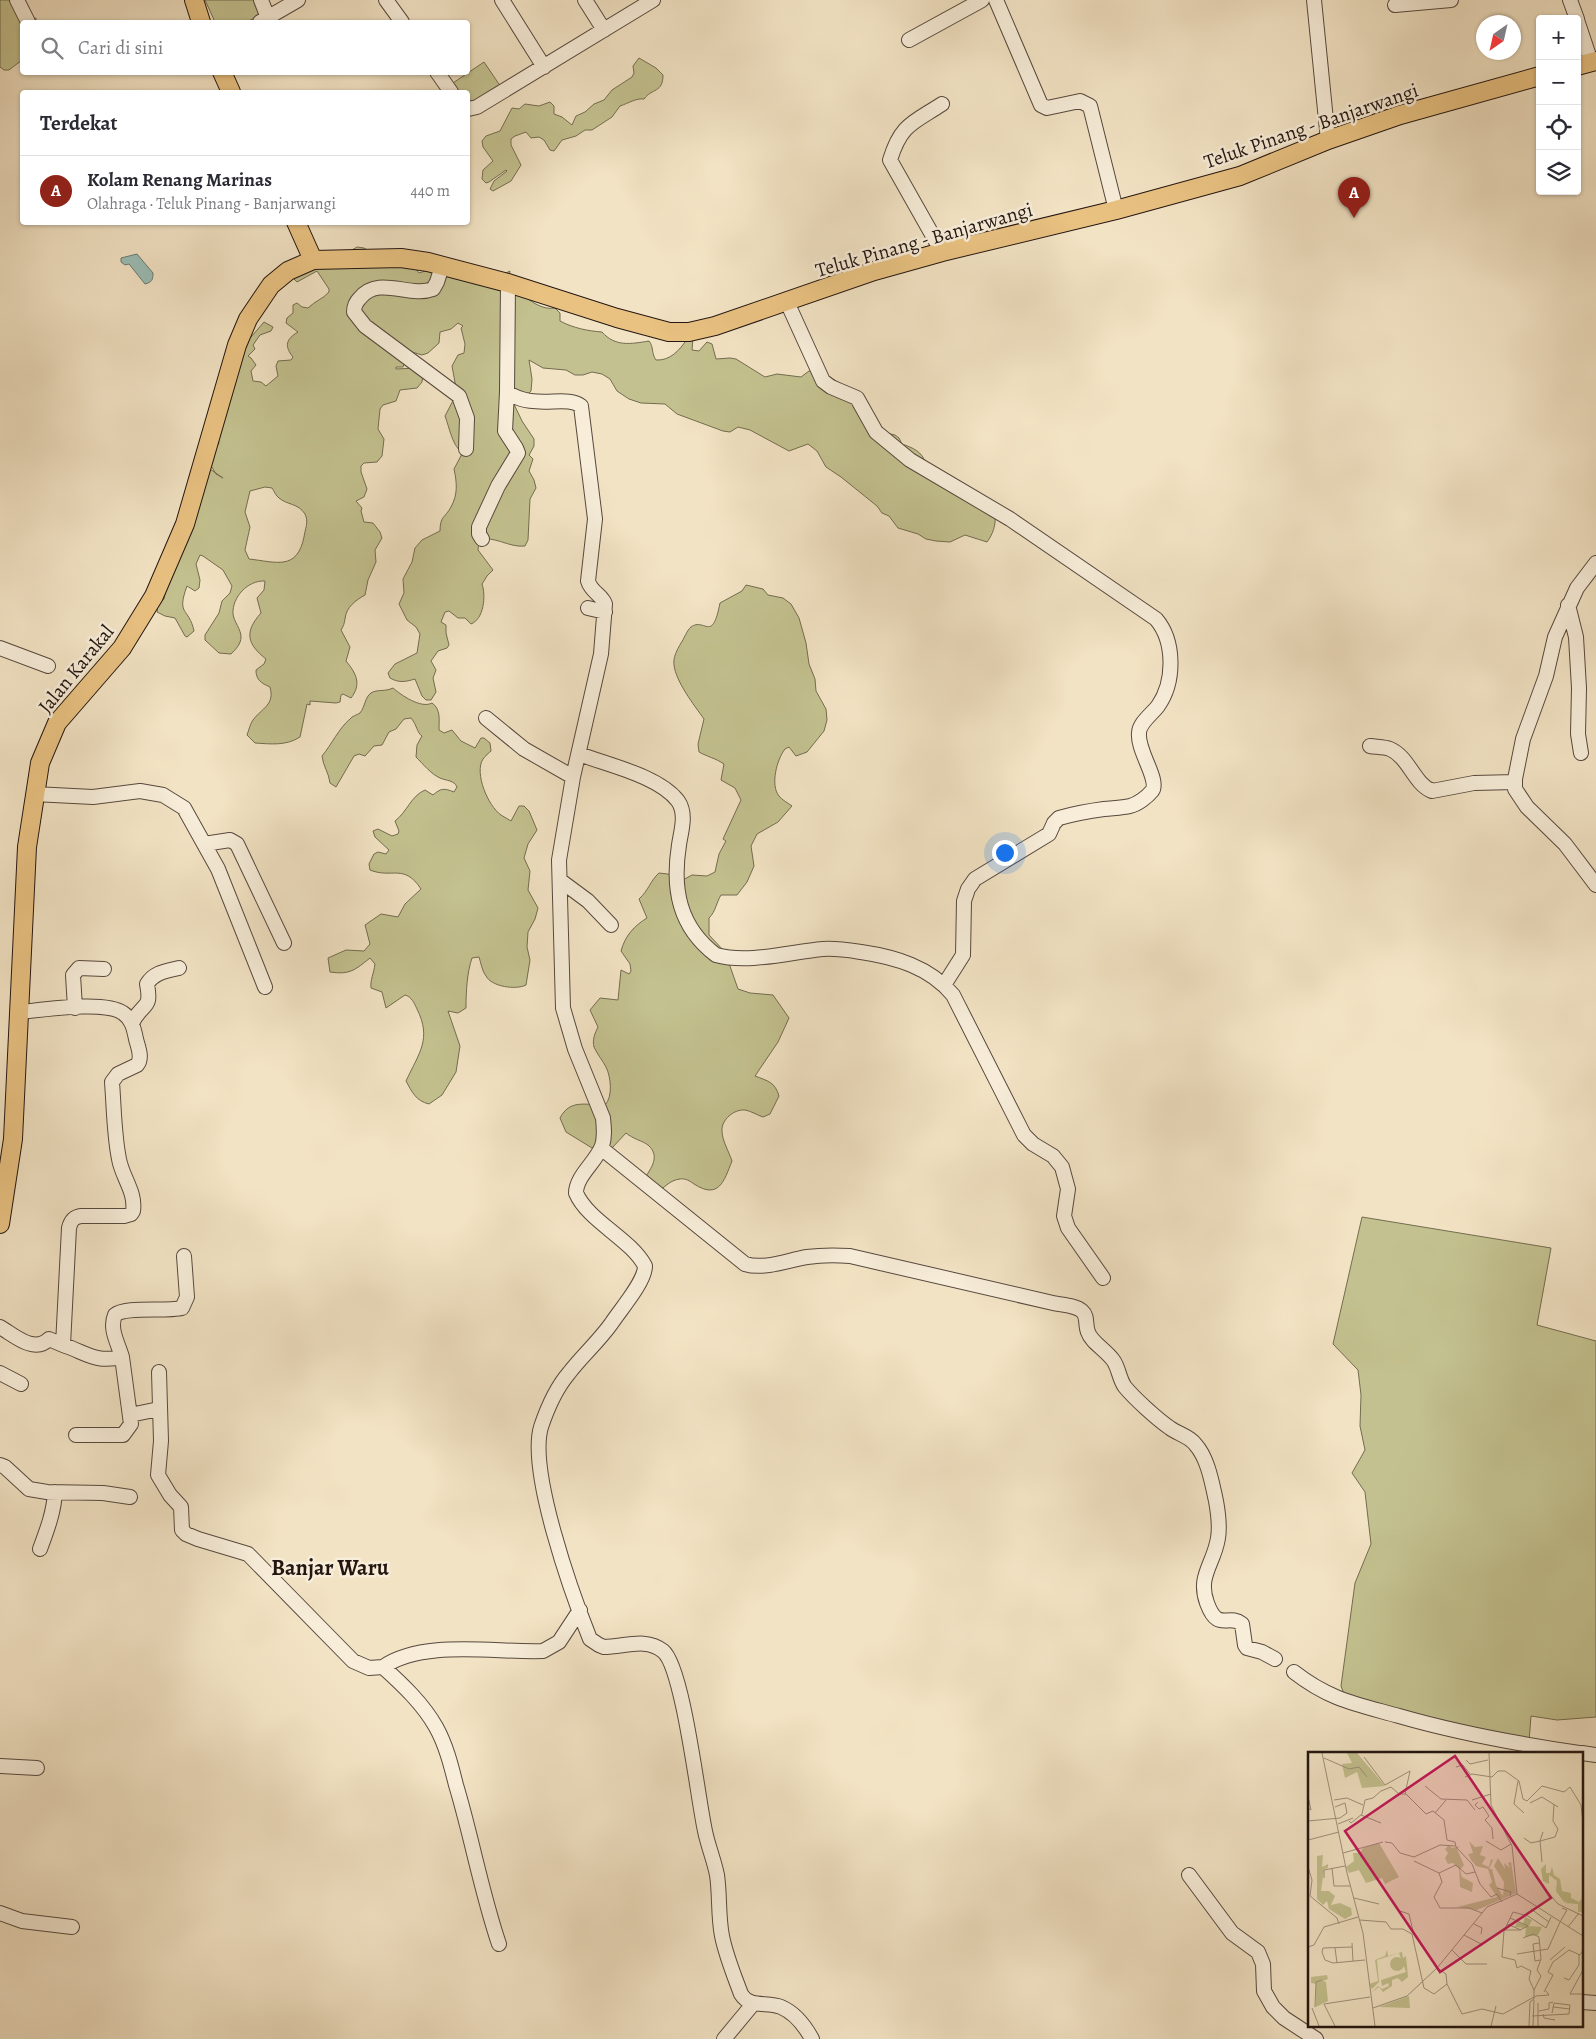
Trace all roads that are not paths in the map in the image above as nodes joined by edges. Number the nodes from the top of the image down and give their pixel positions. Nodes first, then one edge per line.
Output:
1 (17, 0) edge
2 (194, 0) edge
3 (261, 0) edge
4 (298, 0) edge
5 (386, 0) edge
6 (502, 0) edge
7 (585, 0) edge
8 (652, 0) edge
9 (982, 0) edge
10 (996, 0) edge
11 (1314, 0) edge
12 (1451, 0) edge
13 (1570, 0) edge
14 (1395, 5) dead end
15 (1576, 15) edge
16 (27, 20) edge
17 (200, 20) edge
18 (264, 20) edge
19 (401, 20) edge
20 (604, 30) junction
21 (1581, 35) edge
22 (909, 40) dead end
23 (1588, 63) edge
24 (544, 67) junction
25 (223, 75) edge
26 (439, 75) edge
27 (1536, 77) edge
28 (230, 90) edge
29 (450, 90) edge
30 (942, 104) dead end
31 (470, 108) edge
32 (1328, 140) junction
33 (1116, 210) junction
34 (297, 225) edge
35 (942, 252) junction
36 (312, 260) junction
37 (442, 266) junction
38 (508, 283) junction
39 (786, 302) junction
40 (507, 392) junction
41 (466, 449) dead end
42 (482, 539) dead end
43 (1596, 563) edge
44 (1568, 605) junction
45 (588, 608) dead end
46 (605, 612) junction
47 (0, 648) edge
48 (48, 666) dead end
49 (486, 718) dead end
50 (1370, 746) dead end
51 (1581, 753) dead end
52 (578, 754) junction
53 (573, 777) junction
54 (1515, 782) junction
55 (34, 794) junction
56 (204, 844) junction
57 (561, 881) junction
58 (1596, 885) edge
59 (610, 925) dead end
60 (284, 944) dead end
61 (179, 968) dead end
62 (104, 969) dead end
63 (944, 985) junction
64 (265, 987) dead end
65 (75, 1008) junction
66 (20, 1012) junction
67 (132, 1023) junction
68 (601, 1148) junction
69 (0, 1224) edge
70 (184, 1256) dead end
71 (1103, 1278) dead end
72 (0, 1327) edge
73 (62, 1345) junction
74 (122, 1357) junction
75 (159, 1372) dead end
76 (0, 1373) edge
77 (21, 1384) dead end
78 (159, 1409) junction
79 (130, 1415) junction
80 (76, 1436) dead end
81 (0, 1465) edge
82 (55, 1492) junction
83 (130, 1497) dead end
84 (40, 1549) dead end
85 (580, 1610) junction
86 (1275, 1659) dead end
87 (383, 1667) junction
88 (1294, 1672) dead end
89 (1575, 1752) edge
90 (0, 1766) edge
91 (37, 1768) dead end
92 (1188, 1875) dead end
93 (0, 1913) edge
94 (72, 1927) dead end
95 (499, 1944) dead end
96 (753, 2004) junction
97 (724, 2039) edge
98 (812, 2039) edge
99 (1316, 2039) edge

1 - 16 street
2 - 17 main road
3 - 18 street
4 - 18 street
5 - 19 street
6 - 24 street
7 - 20 street
8 - 20 street
9 - 22 street
10 - 33 street
11 - 32 street
12 - 14 street
13 - 15 street
20 - 24 street
21 - 23 street
24 - 31 street
25 - 28 main road
26 - 29 street
27 - 32 main road, Teluk Pinang - Banjarwangi
30 - 35 street
32 - 33 main road, Teluk Pinang - Banjarwangi
33 - 35 main road, Teluk Pinang - Banjarwangi
34 - 36 main road
35 - 39 main road, Teluk Pinang - Banjarwangi
36 - 37 main road, Teluk Pinang - Banjarwangi
36 - 55 main road, Jalan Karakal
37 - 38 main road, Teluk Pinang - Banjarwangi
37 - 41 street
38 - 39 main road, Teluk Pinang - Banjarwangi
38 - 40 street
39 - 63 street
40 - 42 street
40 - 46 street
43 - 44 street
44 - 51 street
44 - 54 street
45 - 46 street
46 - 52 street
47 - 48 street
49 - 53 street
50 - 54 street
52 - 53 street
52 - 63 street
53 - 57 street
54 - 58 street
55 - 56 street
55 - 66 main road, Jalan Karakal
56 - 60 street
56 - 64 street
57 - 59 street
57 - 68 street
61 - 67 street
62 - 65 street
63 - 71 street
65 - 66 street
65 - 67 street
66 - 69 main road, Jalan Karakal
67 - 73 street
68 - 85 street
68 - 86 street
70 - 74 street
72 - 73 street
73 - 74 street
74 - 79 street
75 - 78 street
76 - 77 street
78 - 79 street
78 - 87 street
79 - 80 street
81 - 82 street
82 - 83 street
82 - 84 street
85 - 87 street
85 - 96 street
87 - 95 street
88 - 89 street
90 - 91 street
92 - 99 street
93 - 94 street
96 - 97 street
96 - 98 street

